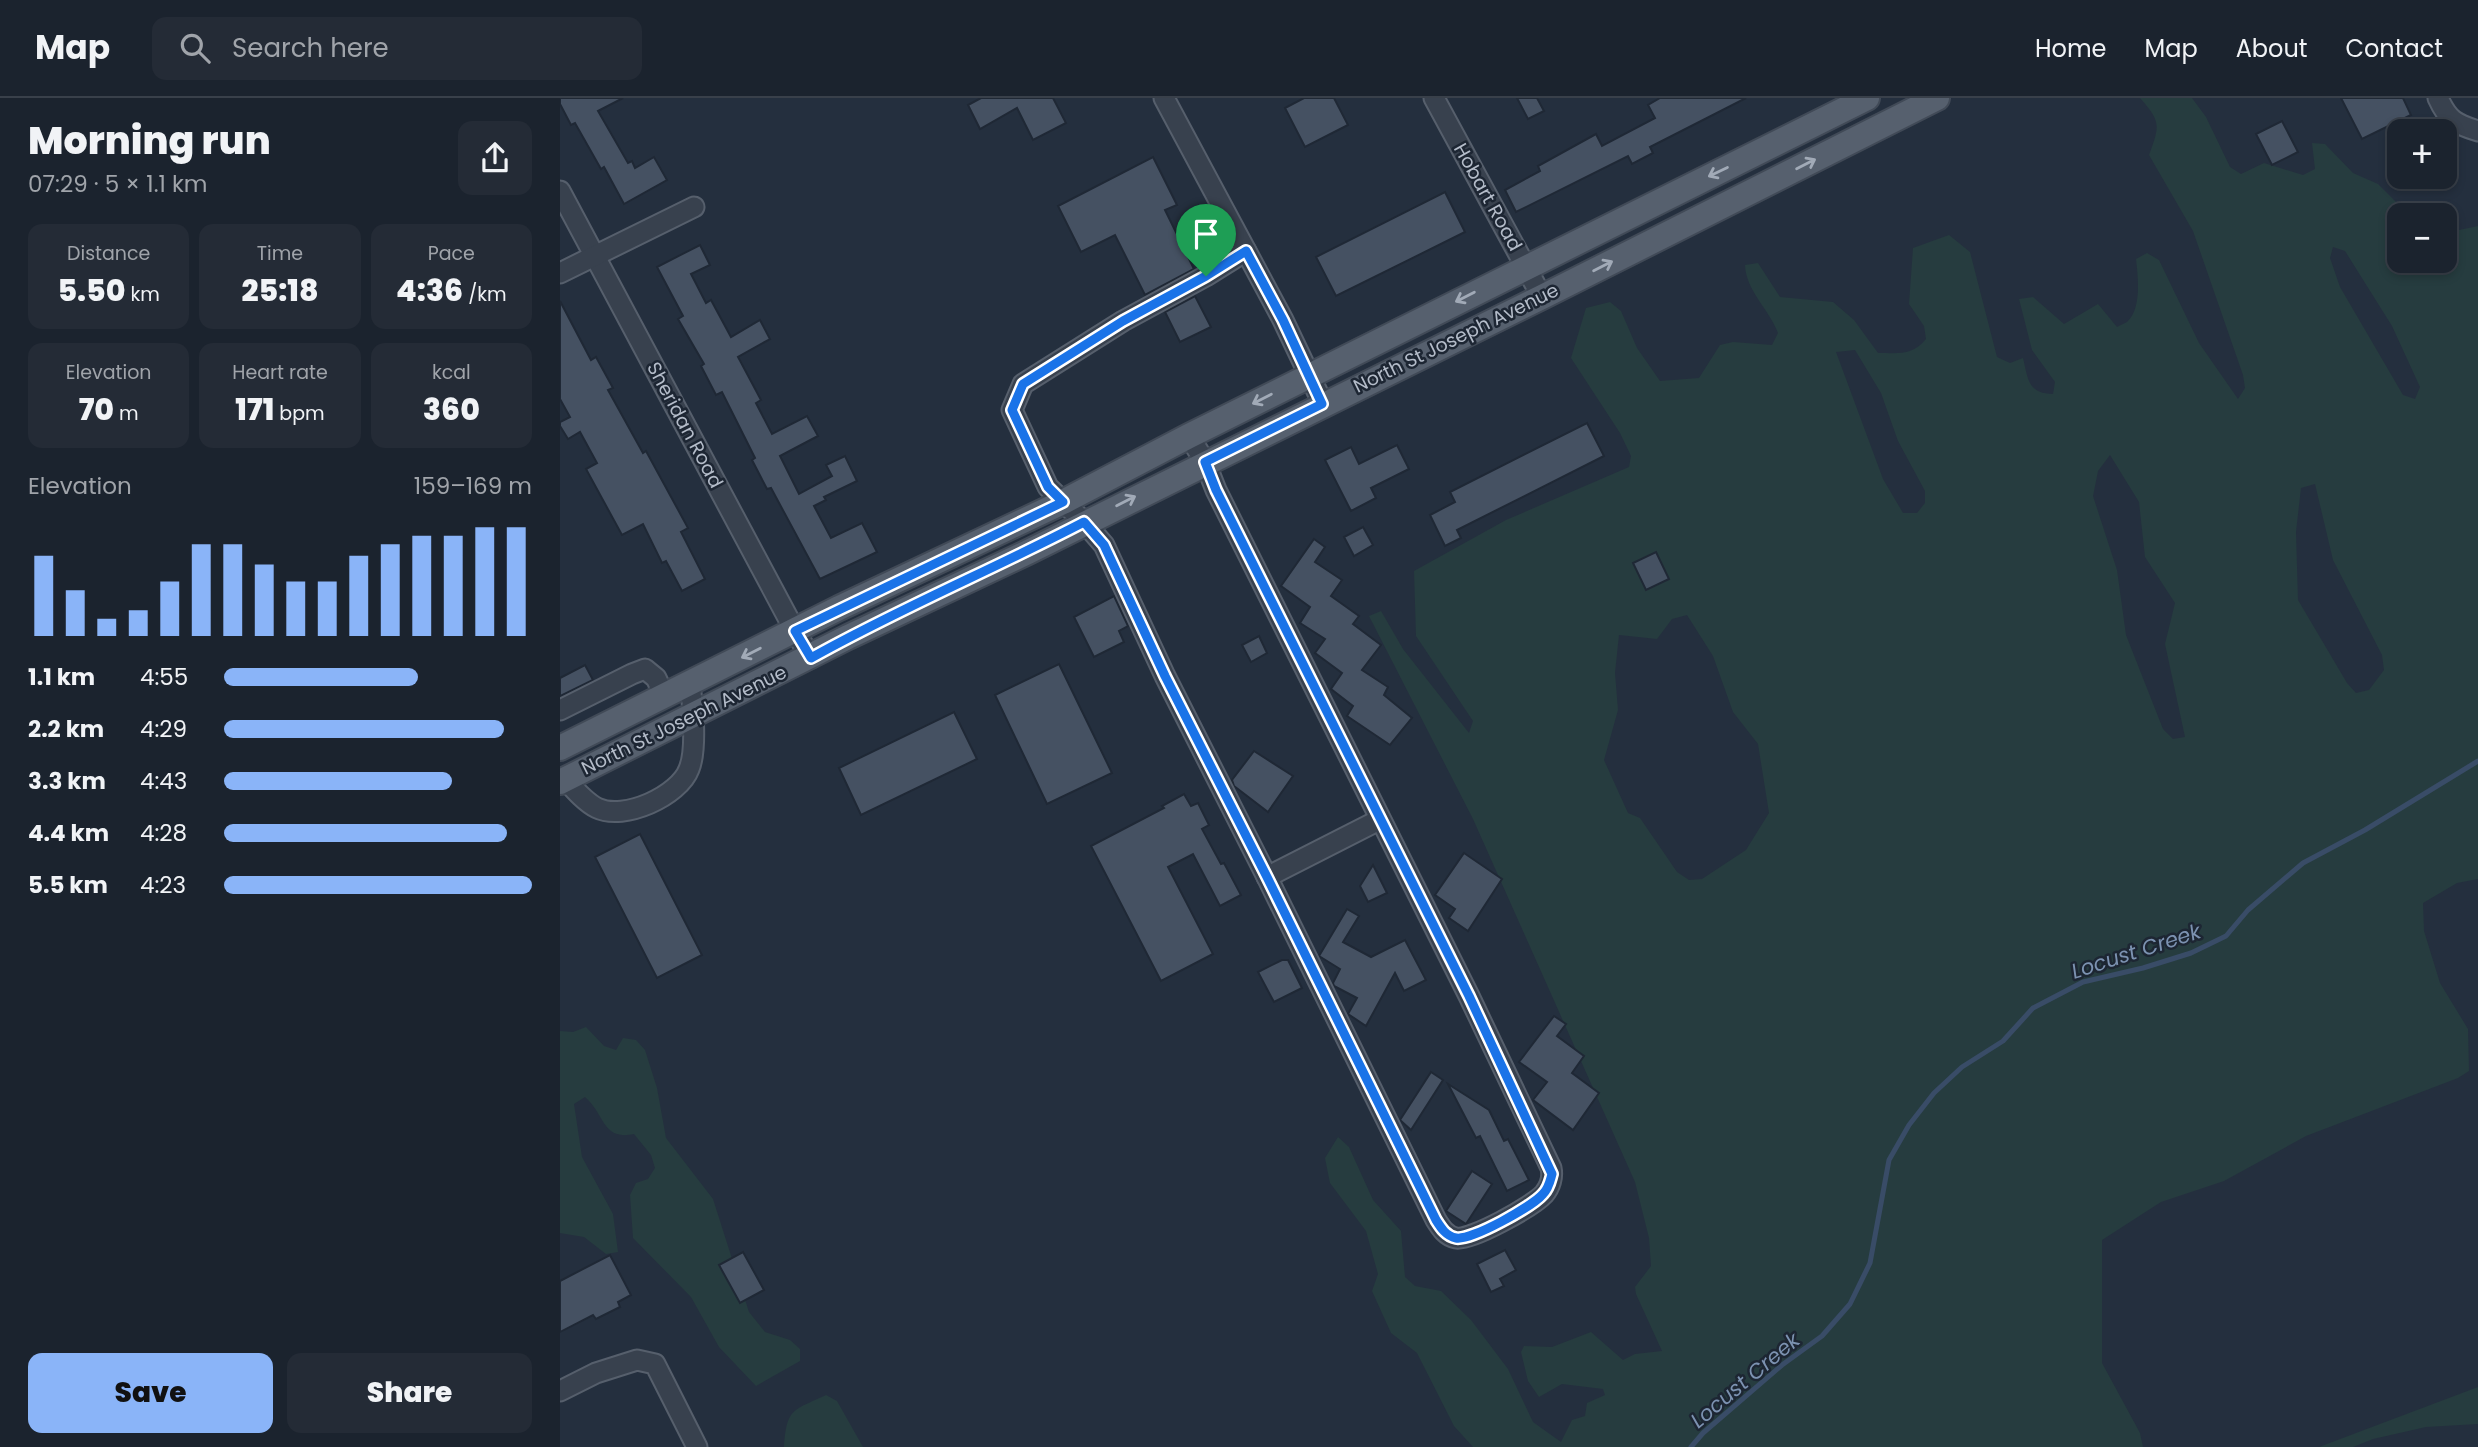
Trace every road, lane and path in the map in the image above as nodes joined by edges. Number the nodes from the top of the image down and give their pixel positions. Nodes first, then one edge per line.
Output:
1 (1164, 98) edge
2 (1434, 98) edge
3 (1867, 98) edge
4 (1937, 98) edge
5 (2438, 98) edge
6 (2478, 131) edge
7 (560, 191) edge
8 (694, 206) dead end
9 (1246, 251) junction
10 (595, 256) junction
11 (1527, 267) junction
12 (560, 273) edge
13 (1542, 297) junction
14 (1308, 376) junction
15 (1322, 404) junction
16 (1189, 436) junction
17 (1205, 462) junction
18 (1063, 502) junction
19 (1084, 522) junction
20 (795, 631) junction
21 (811, 658) junction
22 (690, 684) junction
23 (665, 697) junction
24 (560, 710) edge
25 (694, 716) junction
26 (560, 748) edge
27 (563, 780) edge
28 (1380, 820) junction
29 (1267, 877) junction
30 (560, 1391) edge
31 (697, 1447) edge

1 - 9 street
2 - 11 street, Hobart Road
3 -> 11 main road, North St Joseph Avenue
13 -> 4 main road, North St Joseph Avenue
5 - 6 street
7 - 10 street, Sheridan Road
8 - 10 street
9 - 14 street
9 - 18 street
10 - 12 street
10 - 20 street, Sheridan Road
11 - 13 street, Hobart Road
11 -> 14 main road, North St Joseph Avenue
13 - 15 main road, North St Joseph Avenue
14 - 15 street
14 -> 16 main road, North St Joseph Avenue
15 - 17 main road, North St Joseph Avenue
16 - 17 street
16 - 18 main road, North St Joseph Avenue
19 -> 17 main road, North St Joseph Avenue
17 - 28 street
18 - 19 street
18 - 20 main road, North St Joseph Avenue
19 - 21 main road, North St Joseph Avenue
19 - 29 street
20 - 21 street, Sheridan Road
20 -> 22 main road, North St Joseph Avenue
21 - 25 main road, North St Joseph Avenue
22 - 23 main road, North St Joseph Avenue
22 - 25 street
23 - 24 street
23 - 26 main road, North St Joseph Avenue
25 - 27 main road, North St Joseph Avenue
25 - 27 street
28 - 29 street
28 - 29 street
30 - 31 street

